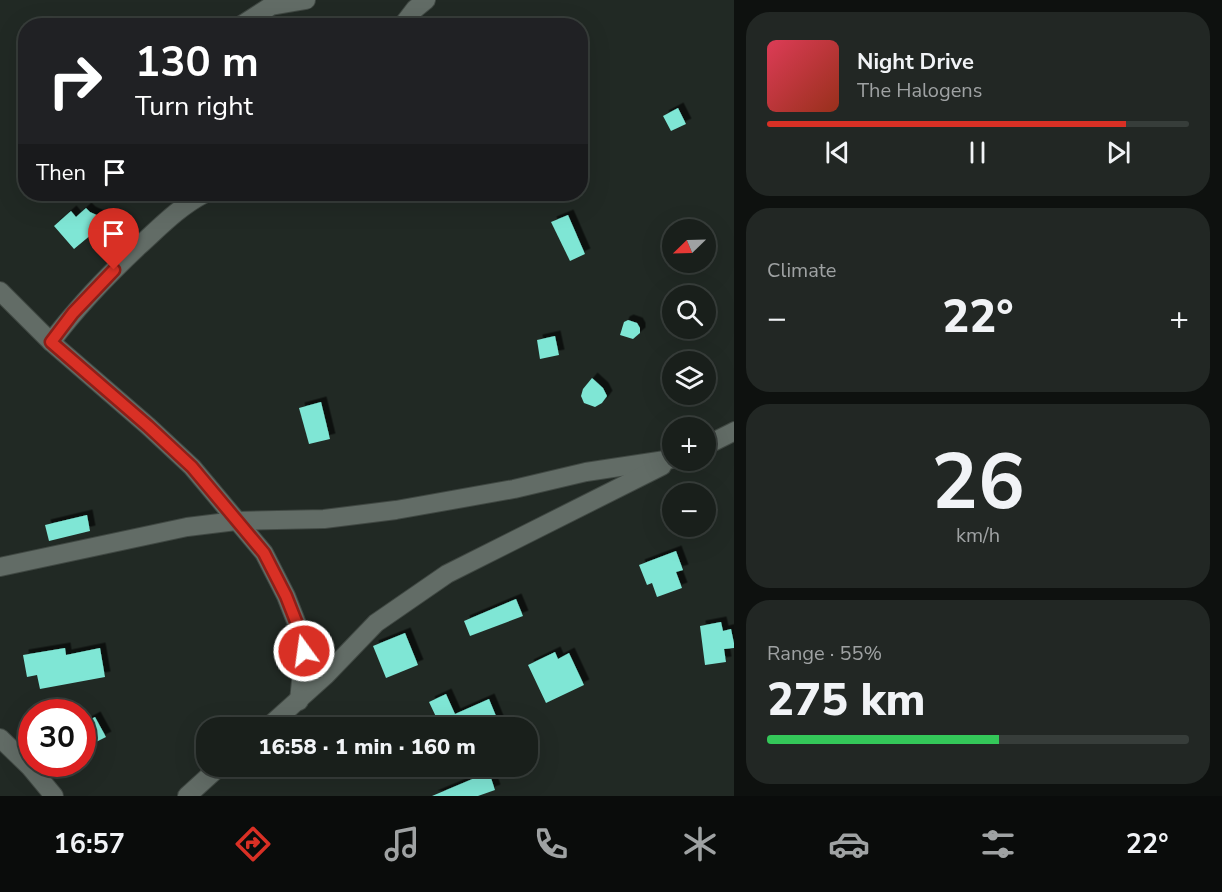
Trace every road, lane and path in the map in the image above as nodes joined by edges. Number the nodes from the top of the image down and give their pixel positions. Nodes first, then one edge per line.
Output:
1 (306, 0) edge
2 (414, 3) edge
3 (252, 18) edge
4 (406, 18) edge
5 (191, 201) edge
6 (0, 291) edge
7 (51, 342) junction
8 (734, 432) edge
9 (716, 440) edge
10 (662, 462) edge
11 (662, 466) edge
12 (236, 521) junction
13 (0, 567) edge
14 (299, 701) junction
15 (280, 717) edge
16 (0, 738) edge
17 (208, 777) edge
18 (54, 796) edge
19 (187, 796) edge

1 - 3 street
2 - 4 street
5 - 7 street
6 - 7 street
7 - 12 street
8 - 9 street
10 - 12 street
11 - 14 street
12 - 13 street
12 - 14 street
14 - 15 street
16 - 18 street
17 - 19 street

